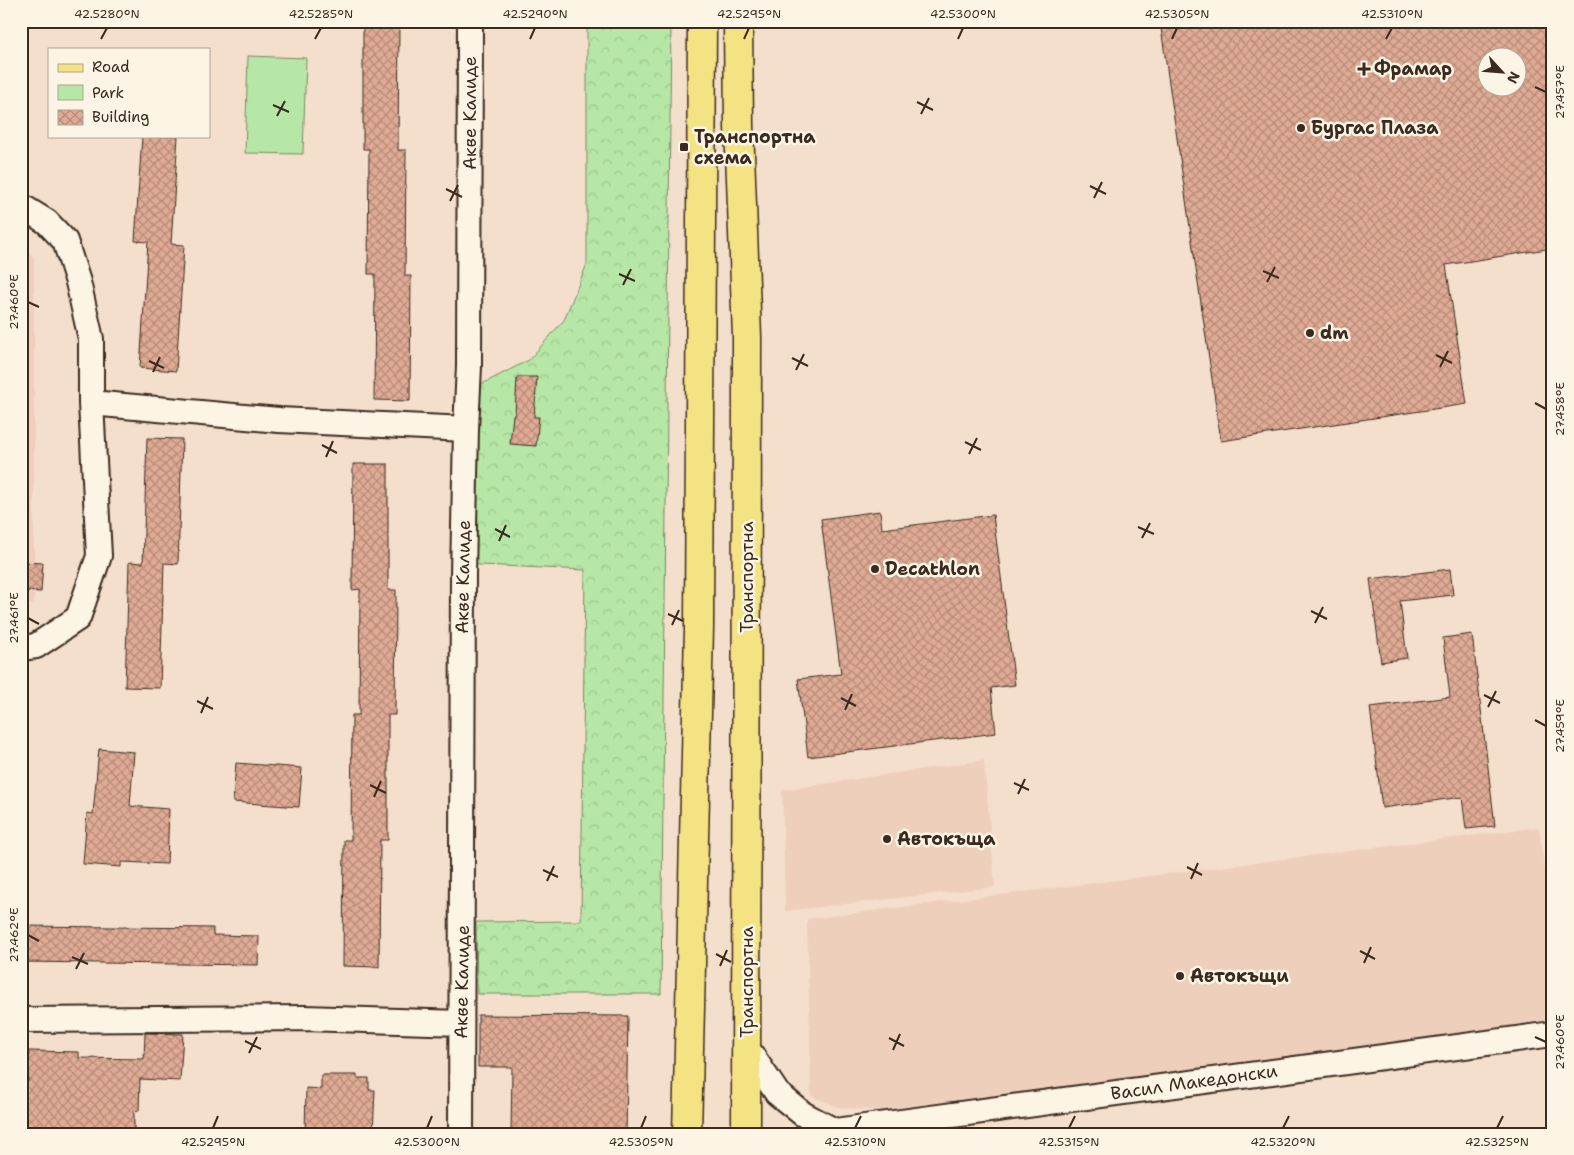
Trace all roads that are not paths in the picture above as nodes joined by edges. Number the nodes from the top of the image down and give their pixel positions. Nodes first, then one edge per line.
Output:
1 (470, 21) edge
2 (702, 21) edge
3 (738, 21) edge
4 (21, 206) edge
5 (91, 403) junction
6 (466, 429) junction
7 (21, 648) edge
8 (21, 1020) edge
9 (462, 1023) junction
10 (1553, 1034) edge
11 (747, 1048) junction
12 (832, 1133) edge
13 (461, 1134) edge
14 (687, 1134) edge
15 (746, 1134) edge

1 - 6 street, Акве Калиде
2 - 14 main road
3 - 11 main road, Транспортна
4 - 5 street
5 - 6 street
5 - 7 street
6 - 9 street, Акве Калиде
8 - 9 street
9 - 13 street, Акве Калиде
10 - 12 street, Васил Македонски
11 - 12 street
11 - 15 main road, Транспортна

